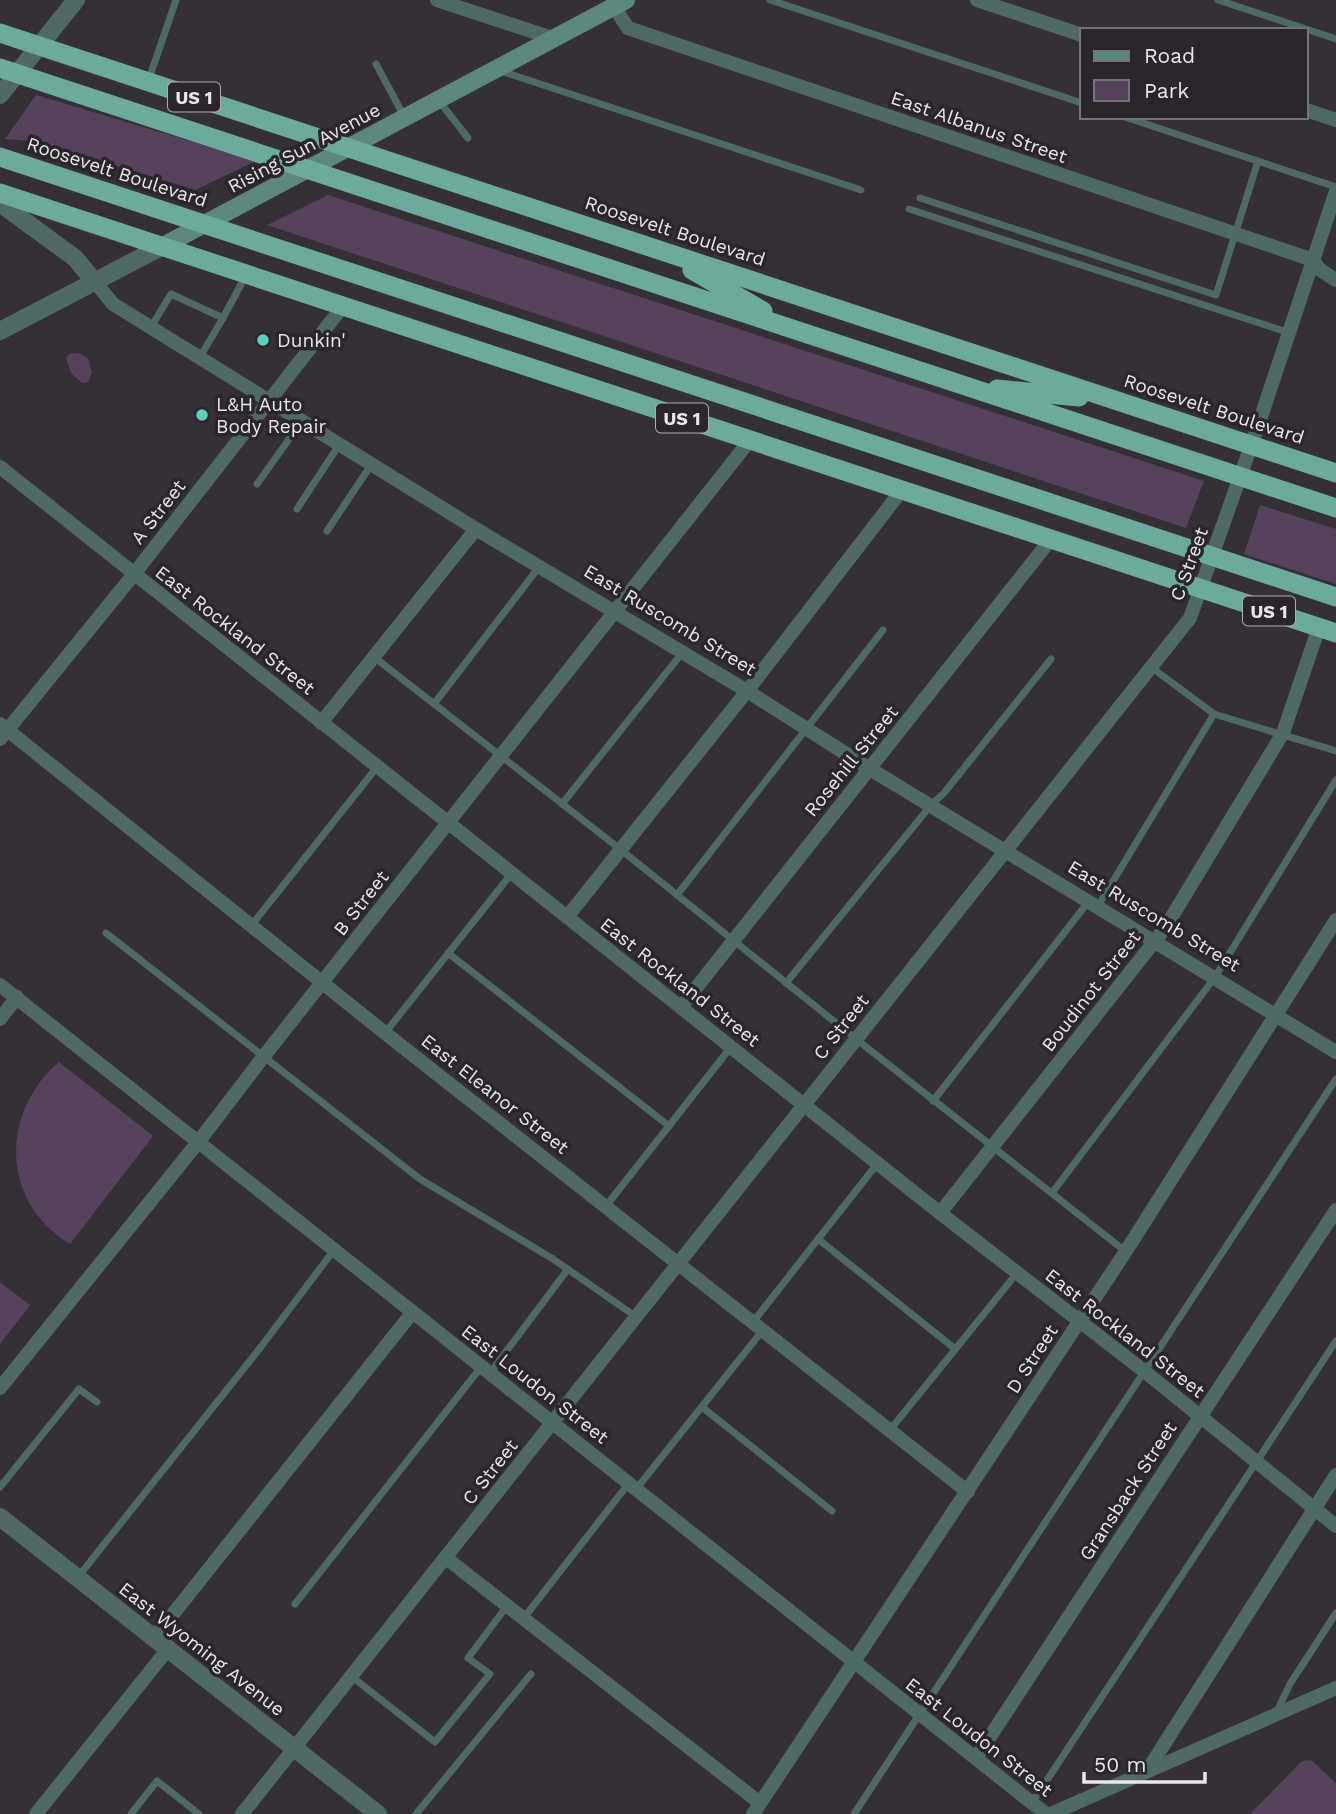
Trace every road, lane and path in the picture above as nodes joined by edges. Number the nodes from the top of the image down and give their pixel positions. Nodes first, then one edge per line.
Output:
1 (76, 0) edge
2 (176, 0) edge
3 (437, 0) edge
4 (770, 0) edge
5 (977, 0) edge
6 (1218, 0) edge
7 (620, 4) edge
8 (1303, 28) edge
9 (1308, 30) edge
10 (0, 33) edge
11 (1080, 34) edge
12 (1336, 39) edge
13 (555, 40) junction
14 (39, 46) junction
15 (376, 64) dead end
16 (497, 69) junction
17 (8, 71) edge
18 (148, 82) junction
19 (0, 95) edge
20 (439, 101) junction
21 (1080, 102) edge
22 (1308, 111) edge
23 (405, 119) junction
24 (1131, 119) edge
25 (1336, 120) edge
26 (468, 138) dead end
27 (350, 148) junction
28 (0, 158) edge
29 (1258, 161) junction
30 (309, 170) junction
31 (1336, 189) edge
32 (861, 190) dead end
33 (0, 193) edge
34 (920, 198) dead end
35 (0, 203) edge
36 (909, 209) dead end
37 (204, 225) junction
38 (1234, 233) junction
39 (163, 246) junction
40 (660, 251) junction
41 (1313, 260) junction
42 (246, 274) junction
43 (1336, 280) edge
44 (95, 282) junction
45 (343, 306) junction
46 (223, 318) junction
47 (151, 327) junction
48 (794, 330) junction
49 (0, 331) edge
50 (1290, 333) junction
51 (200, 357) junction
52 (963, 386) junction
53 (1115, 400) junction
54 (270, 401) junction
55 (302, 421) junction
56 (750, 440) junction
57 (340, 444) junction
58 (1251, 445) junction
59 (372, 464) junction
60 (0, 467) edge
61 (1336, 473) edge
62 (1240, 477) junction
63 (257, 484) dead end
64 (902, 490) junction
65 (1336, 508) edge
66 (297, 509) dead end
67 (476, 529) junction
68 (327, 531) dead end
69 (1051, 539) junction
70 (1213, 557) junction
71 (539, 567) junction
72 (134, 574) junction
73 (1202, 589) junction
74 (1336, 597) edge
75 (613, 612) junction
76 (883, 630) dead end
77 (1328, 630) edge
78 (682, 653) junction
79 (374, 657) junction
80 (1051, 659) dead end
81 (1151, 667) junction
82 (747, 691) junction
83 (433, 704) junction
84 (1214, 714) junction
85 (321, 723) junction
86 (807, 728) junction
87 (2, 731) edge
88 (1283, 733) junction
89 (1336, 751) edge
90 (501, 756) junction
91 (377, 767) junction
92 (870, 769) junction
93 (1336, 780) edge
94 (562, 804) junction
95 (931, 806) junction
96 (448, 823) junction
97 (620, 849) junction
98 (1006, 851) junction
99 (512, 873) junction
100 (677, 895) junction
101 (1093, 904) junction
102 (567, 917) junction
103 (1336, 920) edge
104 (251, 926) junction
105 (106, 933) dead end
106 (733, 940) junction
107 (1155, 941) junction
108 (449, 953) junction
109 (1215, 977) junction
110 (323, 982) junction
111 (786, 983) junction
112 (0, 985) edge
113 (17, 997) junction
114 (681, 1007) junction
115 (1277, 1016) junction
116 (0, 1019) edge
117 (385, 1032) junction
118 (856, 1040) junction
119 (731, 1047) junction
120 (1336, 1052) edge
121 (264, 1056) junction
122 (1336, 1079) edge
123 (933, 1101) junction
124 (804, 1105) junction
125 (669, 1126) junction
126 (200, 1141) junction
127 (992, 1147) junction
128 (878, 1163) junction
129 (1052, 1193) junction
130 (606, 1206) junction
131 (1336, 1210) edge
132 (940, 1213) junction
133 (818, 1239) junction
134 (334, 1250) junction
135 (1126, 1251) junction
136 (679, 1263) junction
137 (568, 1269) junction
138 (1017, 1273) junction
139 (412, 1313) junction
140 (635, 1316) junction
141 (1080, 1320) junction
142 (758, 1325) junction
143 (1336, 1341) edge
144 (954, 1348) junction
145 (485, 1370) junction
146 (1144, 1371) junction
147 (0, 1388) edge
148 (97, 1402) dead end
149 (702, 1407) junction
150 (1200, 1416) junction
151 (553, 1422) junction
152 (890, 1430) junction
153 (1256, 1462) junction
154 (1336, 1475) edge
155 (633, 1485) junction
156 (0, 1487) edge
157 (968, 1492) junction
158 (1314, 1508) junction
159 (832, 1511) dead end
160 (0, 1517) edge
161 (1336, 1526) edge
162 (446, 1558) junction
163 (77, 1578) junction
164 (295, 1604) dead end
165 (507, 1606) junction
166 (1336, 1613) edge
167 (523, 1619) junction
168 (161, 1643) junction
169 (854, 1662) junction
170 (531, 1674) dead end
171 (351, 1676) junction
172 (1336, 1688) edge
173 (920, 1714) junction
174 (1275, 1715) junction
175 (294, 1748) junction
176 (976, 1758) junction
177 (1147, 1771) junction
178 (1032, 1803) junction
179 (756, 1808) edge
180 (36, 1814) edge
181 (131, 1814) edge
182 (199, 1814) edge
183 (242, 1814) edge
184 (377, 1814) edge
185 (416, 1814) edge
186 (854, 1814) edge
187 (1045, 1814) edge
188 (1051, 1814) edge

1 - 14 street
2 - 18 lane
3 - 13 street
4 - 21 lane
5 - 11 street
6 - 8 lane
7 - 13 main road, Rising Sun Avenue
7 - 38 street, East Albanus Street
9 - 12 lane
10 - 14 highway, Roosevelt Boulevard / US 1
13 - 16 main road, Rising Sun Avenue
14 - 17 street
14 - 18 highway, Roosevelt Boulevard / US 1
15 - 23 lane
16 - 20 main road, Rising Sun Avenue
16 - 32 lane
17 - 19 street
17 - 30 highway, US 1
18 - 27 highway, Roosevelt Boulevard / US 1
20 - 23 main road, Rising Sun Avenue
20 - 26 lane
22 - 25 street
23 - 27 main road, Rising Sun Avenue
24 - 29 lane
27 - 30 main road, Rising Sun Avenue
27 - 40 highway, Roosevelt Boulevard / US 1
28 - 37 highway, Roosevelt Boulevard / US 1
29 - 31 lane
29 - 38 lane
30 - 37 main road, Rising Sun Avenue
30 - 48 highway, US 1
31 - 41 street, C Street
33 - 39 highway, US 1
34 - 38 lane
35 - 44 street, East Ruscomb Street
36 - 50 lane
37 - 39 main road, Rising Sun Avenue
37 - 70 highway, Roosevelt Boulevard / US 1
38 - 41 street, East Albanus Street
39 - 42 highway, US 1
39 - 44 street, Rising Sun Avenue
40 - 48 highway
40 - 53 highway, Roosevelt Boulevard / US 1
41 - 43 street, East Albanus Street
41 - 50 street, C Street
42 - 45 highway, US 1
42 - 46 lane
44 - 47 street, East Ruscomb Street
44 - 49 street, Rising Sun Avenue
45 - 54 street, A Street
45 - 56 highway, US 1
46 - 47 lane
46 - 51 lane
47 - 51 street, East Ruscomb Street
48 - 52 highway, US 1
50 - 58 street, C Street
51 - 54 street, East Ruscomb Street
52 - 53 highway
52 - 62 highway, US 1
53 - 58 highway, Roosevelt Boulevard / US 1
54 - 55 street, East Ruscomb Street
54 - 72 street, A Street
55 - 57 street, East Ruscomb Street
55 - 63 lane
56 - 64 highway, US 1
56 - 75 street, B Street
57 - 59 street, East Ruscomb Street
57 - 66 lane
58 - 61 highway, Roosevelt Boulevard / US 1
58 - 62 street, C Street
59 - 67 street, East Ruscomb Street
59 - 68 lane
60 - 72 street, East Rockland Street
62 - 65 highway, US 1
62 - 70 street, C Street
64 - 69 highway, US 1
64 - 82 street
67 - 71 street, East Ruscomb Street
67 - 79 street
69 - 73 highway, US 1
69 - 92 street, Rosehill Street
70 - 73 street, C Street
70 - 74 highway, Roosevelt Boulevard / US 1
71 - 75 street, East Ruscomb Street
71 - 83 lane
72 - 85 street, East Rockland Street
72 - 87 street, A Street
73 - 77 highway, US 1
73 - 81 street, C Street
75 - 78 street, East Ruscomb Street
75 - 90 street, B Street
76 - 86 lane
77 - 88 street, Boudinot Street
78 - 82 street, East Ruscomb Street
78 - 94 lane
79 - 83 lane
79 - 85 street
80 - 95 lane
81 - 84 lane
81 - 98 street, C Street
82 - 86 street, East Ruscomb Street
82 - 97 street
83 - 90 lane
84 - 88 lane
84 - 101 lane
85 - 91 street, East Rockland Street
86 - 92 street, East Ruscomb Street
86 - 100 lane
87 - 104 street, East Eleanor Street
88 - 89 lane
88 - 107 street, Boudinot Street
90 - 94 lane
90 - 96 street, B Street
91 - 96 street, East Rockland Street
91 - 104 lane
92 - 95 street, East Ruscomb Street
92 - 106 street, Rosehill Street
93 - 109 lane
94 - 97 lane
95 - 98 street, East Ruscomb Street
95 - 111 lane
96 - 99 street, East Rockland Street
96 - 110 street, B Street
97 - 100 lane
97 - 102 street
98 - 101 street, East Ruscomb Street
98 - 118 street, C Street
99 - 102 street, East Rockland Street
99 - 108 lane
100 - 106 lane
101 - 107 street, East Ruscomb Street
101 - 123 lane
102 - 114 street, East Rockland Street
103 - 115 street, D Street
104 - 110 street, East Eleanor Street
105 - 121 lane
106 - 111 lane
106 - 114 street, Rosehill Street
107 - 109 street, East Ruscomb Street
107 - 127 street, Boudinot Street
108 - 117 lane
108 - 125 lane
109 - 115 street, East Ruscomb Street
109 - 129 lane
110 - 117 street, East Eleanor Street
110 - 121 street, B Street
111 - 118 lane
112 - 113 street, East Loudon Street
113 - 116 street
113 - 126 street, East Loudon Street
114 - 119 street, East Rockland Street
115 - 120 street, East Ruscomb Street
115 - 135 street, D Street
117 - 130 street, East Eleanor Street
118 - 123 lane
118 - 124 street, C Street
119 - 124 street, East Rockland Street
119 - 125 lane
121 - 126 street, B Street
121 - 137 lane
122 - 146 lane
123 - 127 lane
124 - 128 street, East Rockland Street
124 - 136 street, C Street
125 - 130 lane
126 - 134 street, East Loudon Street
126 - 147 street, B Street
127 - 129 lane
127 - 132 street, Boudinot Street
128 - 132 street, East Rockland Street
128 - 133 lane
129 - 135 lane
130 - 136 street, East Eleanor Street
131 - 150 street, Gransback Street
132 - 138 street, East Rockland Street
133 - 142 lane
133 - 144 lane
134 - 139 street, East Loudon Street
134 - 163 lane
135 - 141 street, D Street
136 - 140 street, C Street
136 - 142 street, East Eleanor Street
137 - 140 lane
137 - 145 lane
138 - 141 street, East Rockland Street
138 - 144 lane
139 - 145 street, East Loudon Street
139 - 168 street
140 - 151 street, C Street
141 - 146 street, East Rockland Street
141 - 157 street, D Street
142 - 149 lane
142 - 152 street, East Eleanor Street
143 - 153 lane
144 - 152 lane
145 - 151 street, East Loudon Street
145 - 164 lane
146 - 150 street, East Rockland Street
146 - 173 lane
148 - 156 lane
149 - 155 lane
149 - 159 lane
150 - 153 street, East Rockland Street
150 - 176 street, Gransback Street
151 - 155 street, East Loudon Street
151 - 162 street, C Street
152 - 157 street, East Eleanor Street
153 - 158 street, East Rockland Street
153 - 178 lane
154 - 158 street
155 - 167 lane
155 - 169 street, East Loudon Street
157 - 169 street, D Street
158 - 161 street, East Rockland Street
158 - 177 street
160 - 163 street, East Wyoming Avenue
162 - 165 street
162 - 171 street, C Street
163 - 168 street, East Wyoming Avenue
165 - 167 street
165 - 171 lane
166 - 174 lane
167 - 179 street
168 - 175 street, East Wyoming Avenue
168 - 180 street
169 - 173 street, East Loudon Street
169 - 179 street, D Street
170 - 185 lane
171 - 175 street, C Street
172 - 174 street
173 - 176 street, East Loudon Street
173 - 186 lane
174 - 177 street
175 - 183 street, C Street
175 - 184 street, East Wyoming Avenue
176 - 178 street, East Loudon Street
177 - 188 street
178 - 187 street, East Loudon Street
181 - 182 lane

